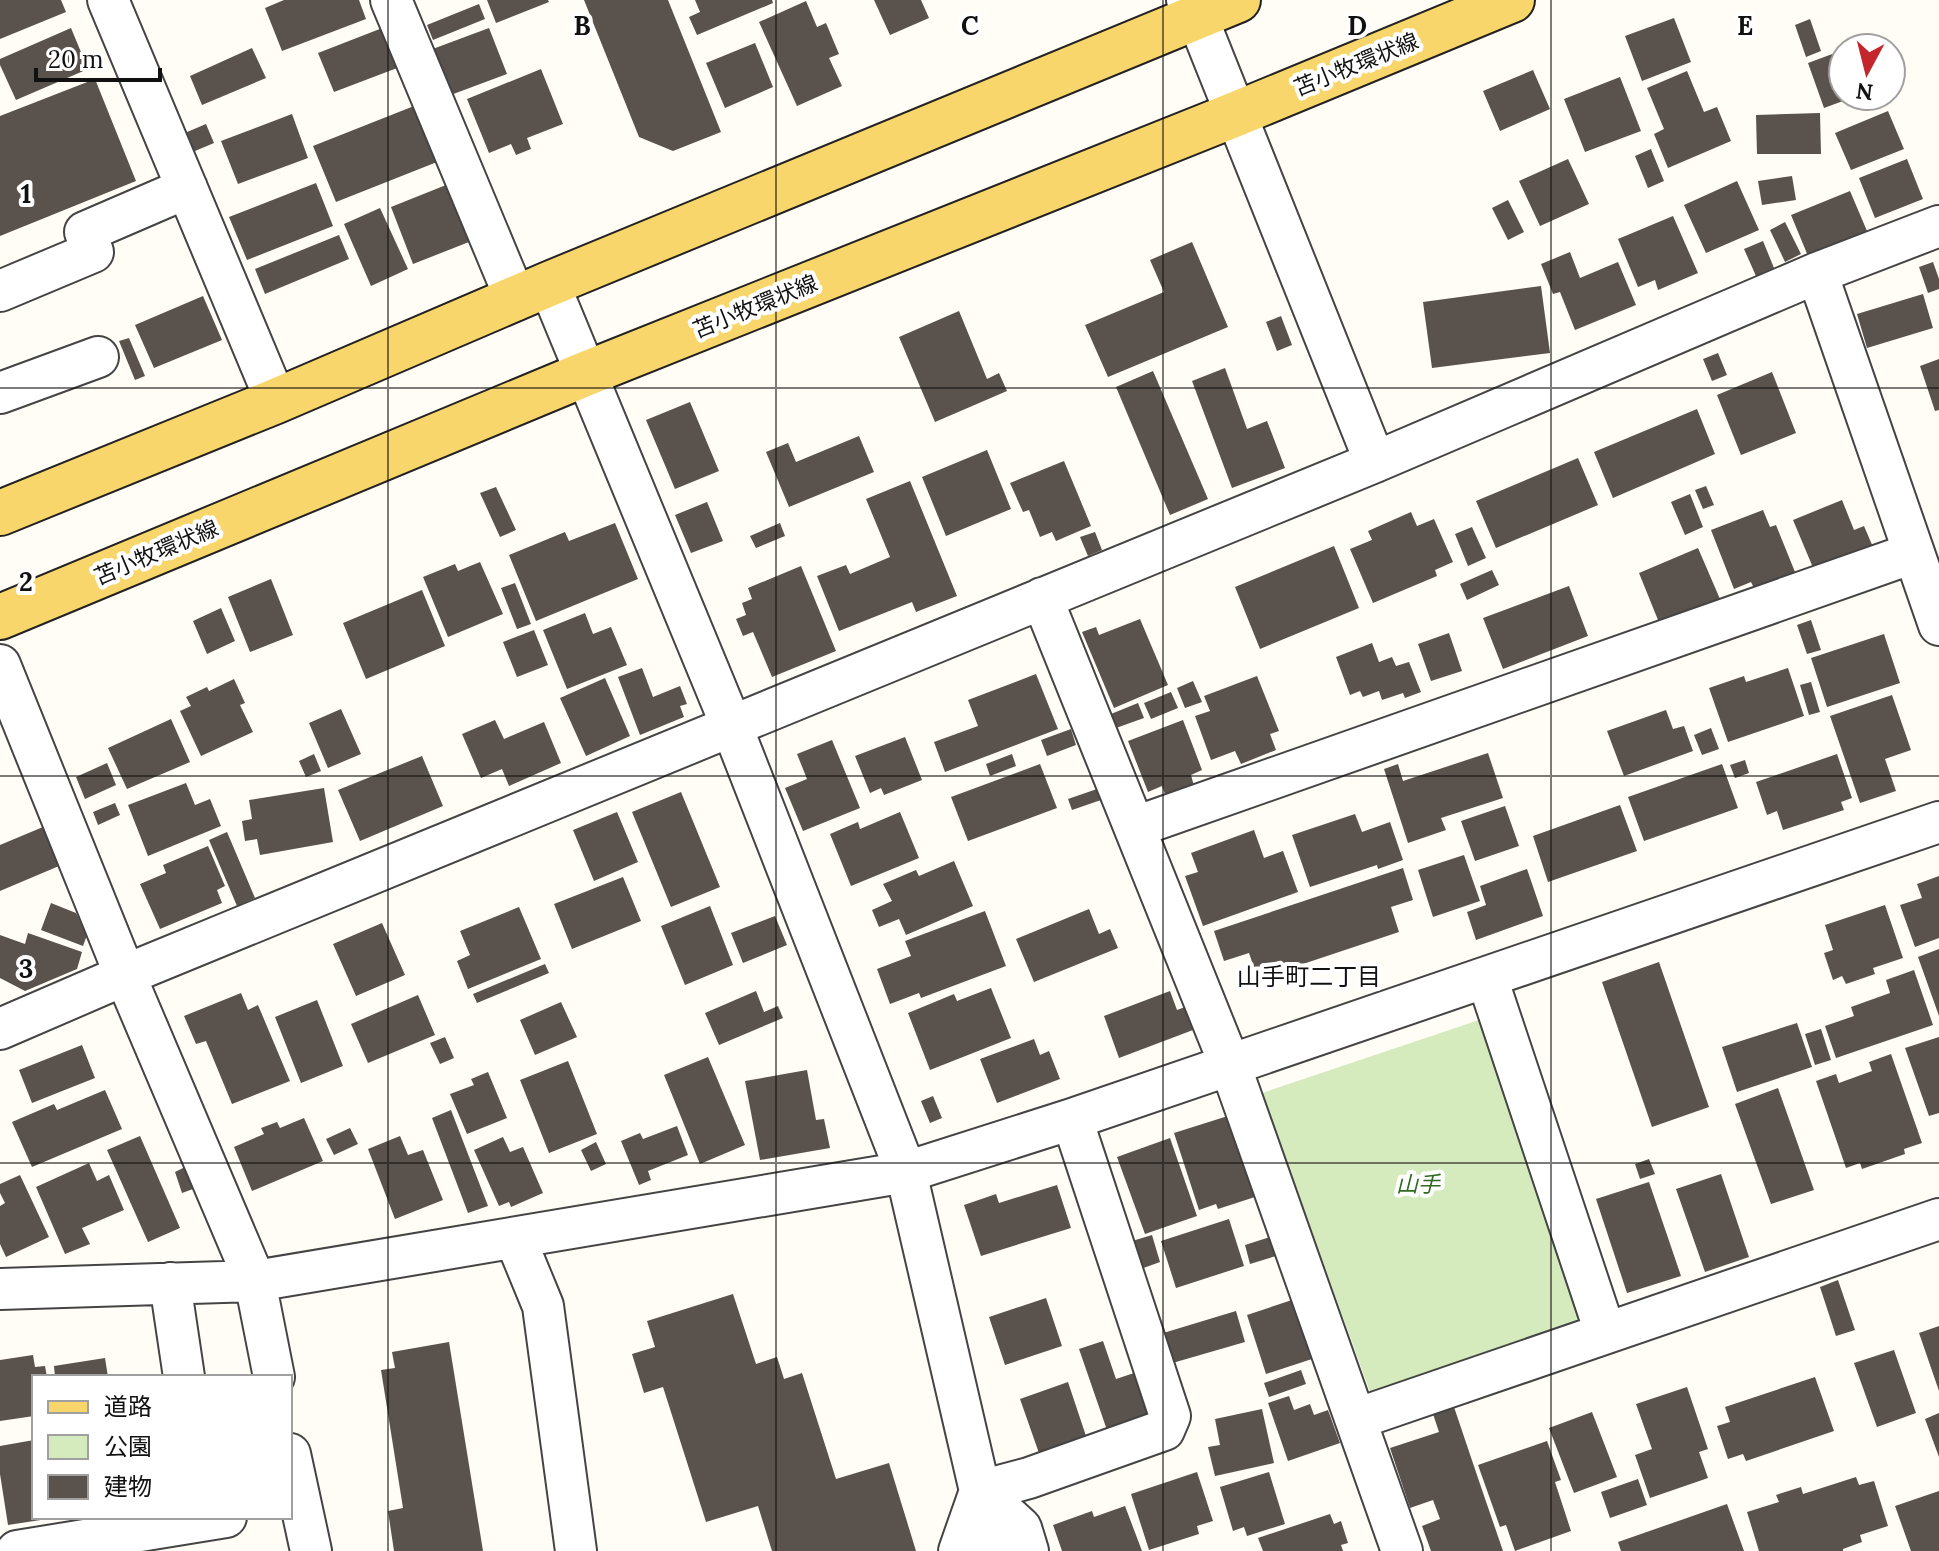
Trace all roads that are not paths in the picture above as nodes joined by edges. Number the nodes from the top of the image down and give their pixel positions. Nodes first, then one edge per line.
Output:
1 (108, 0) edge
2 (391, 0) edge
3 (1238, 0) edge
4 (1512, 0) edge
5 (1192, 8) edge
6 (1236, 114) junction
7 (187, 188) junction
8 (1939, 226) edge
9 (1817, 273) junction
10 (0, 291) edge
11 (532, 292) junction
12 (98, 357) dead end
13 (585, 374) junction
14 (0, 393) edge
15 (276, 401) junction
16 (1375, 462) junction
17 (0, 513) edge
18 (1913, 553) junction
19 (1042, 598) junction
20 (0, 617) edge
21 (1939, 625) edge
22 (0, 665) edge
23 (732, 727) junction
24 (14, 740) edge
25 (1939, 822) edge
26 (1135, 827) junction
27 (125, 975) junction
28 (1487, 978) junction
29 (0, 1029) edge
30 (1230, 1065) junction
31 (1072, 1119) junction
32 (906, 1172) junction
33 (1939, 1219) edge
34 (515, 1238) junction
35 (255, 1281) junction
36 (170, 1283) junction
37 (0, 1289) edge
38 (1605, 1332) junction
39 (184, 1375) edge
40 (274, 1375) edge
41 (1356, 1419) junction
42 (292, 1475) edge
43 (980, 1491) junction
44 (295, 1506) edge
45 (214, 1519) edge
46 (17, 1551) edge
47 (311, 1551) edge
48 (576, 1551) edge
49 (959, 1551) edge
50 (998, 1551) edge
51 (1028, 1551) edge
52 (1402, 1551) edge

1 - 7 street
2 - 11 street
3 - 5 main road
4 - 6 main road, 苫小牧環状線
5 - 6 street
5 - 11 main road
6 - 13 main road, 苫小牧環状線
6 - 16 street
7 - 10 street
7 - 15 street
8 - 9 street
9 - 16 street
9 - 18 street
11 - 13 street
11 - 15 main road
12 - 14 street
13 - 20 main road, 苫小牧環状線
13 - 23 street
15 - 17 main road
16 - 19 street
18 - 21 street
18 - 26 street
19 - 23 street
19 - 26 street
22 - 24 street
23 - 27 street
23 - 32 street
24 - 27 street
25 - 28 street
26 - 30 street
27 - 29 street
27 - 35 street
28 - 30 street
28 - 38 street
30 - 31 street
30 - 41 street
31 - 32 street
31 - 43 street
32 - 34 street
32 - 43 street
33 - 38 street
34 - 35 street
34 - 48 street
35 - 36 street
35 - 40 street
36 - 37 street
36 - 39 street
38 - 41 street
41 - 52 street
42 - 44 street
43 - 49 street
43 - 50 street
43 - 51 street
44 - 47 street
45 - 46 street

